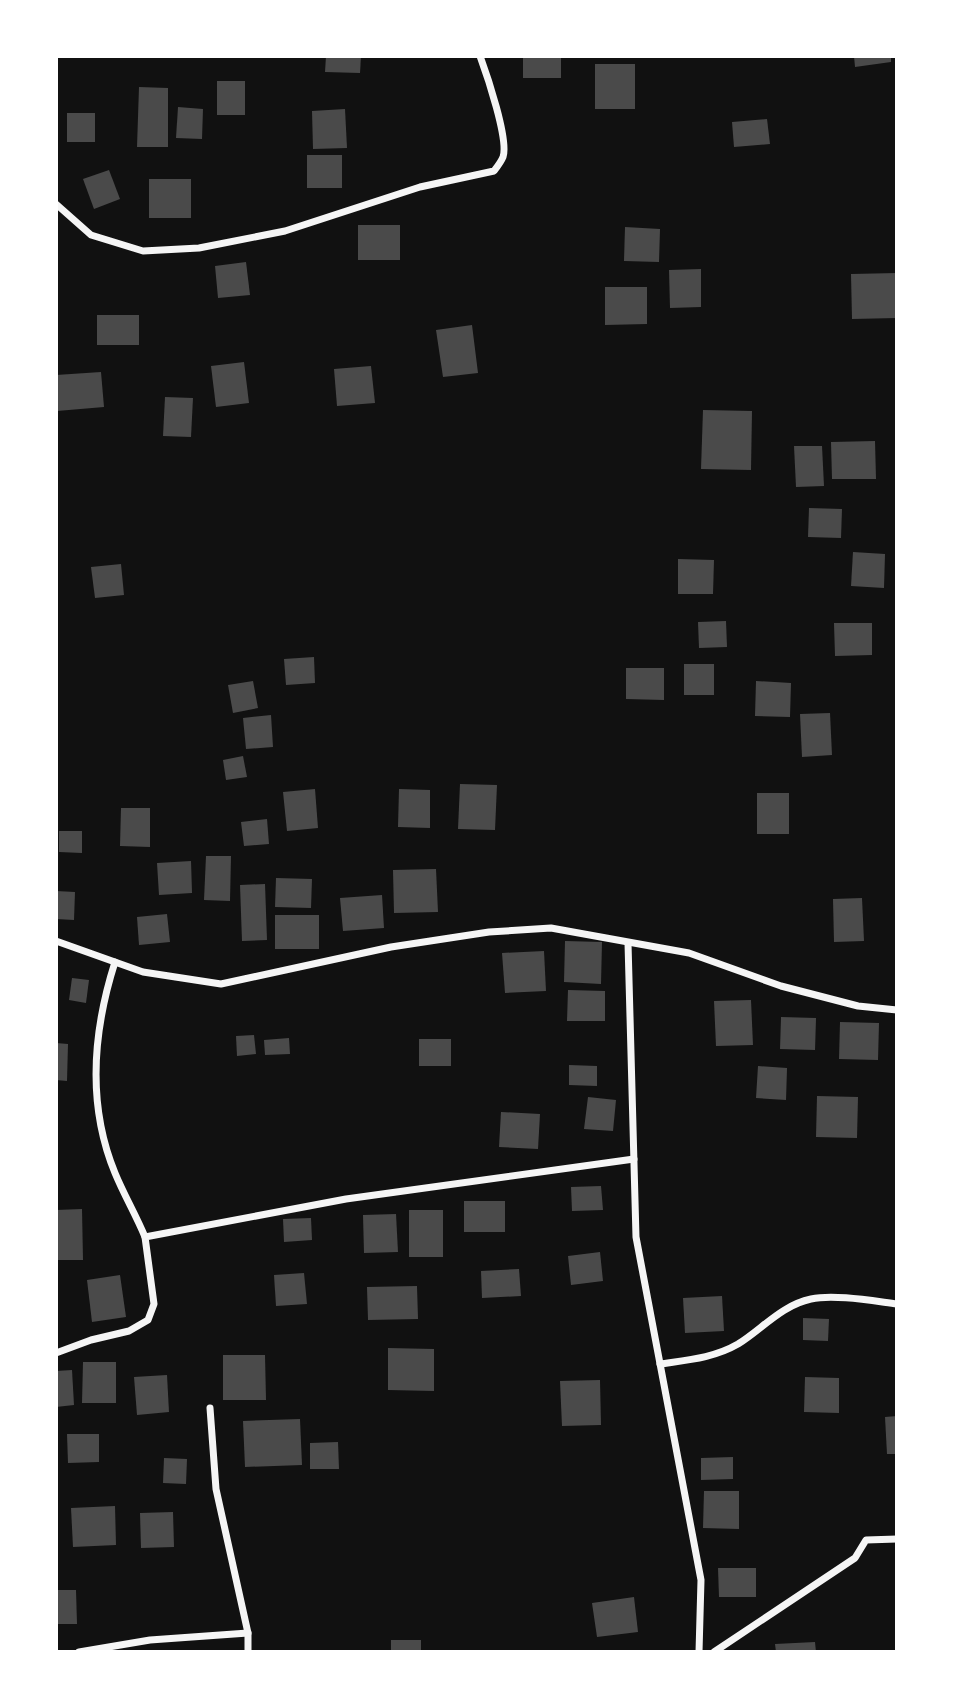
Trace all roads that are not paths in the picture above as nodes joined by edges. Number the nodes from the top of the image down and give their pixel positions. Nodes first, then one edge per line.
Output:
1 (480, 56) edge
2 (56, 204) edge
3 (56, 941) edge
4 (628, 943) junction
5 (115, 962) junction
6 (897, 1010) edge
7 (634, 1160) junction
8 (145, 1237) junction
9 (897, 1304) edge
10 (56, 1353) edge
11 (660, 1364) junction
12 (210, 1408) dead end
13 (897, 1539) edge
14 (248, 1633) junction
15 (79, 1652) edge
16 (248, 1652) edge
17 (699, 1652) edge
18 (714, 1652) edge

1 - 2 street
3 - 5 street
4 - 5 street
4 - 6 street
4 - 7 street
5 - 8 street
7 - 8 street
7 - 11 street
8 - 10 street
9 - 11 street
11 - 17 street
12 - 14 street
13 - 18 street
14 - 15 street
14 - 16 street

